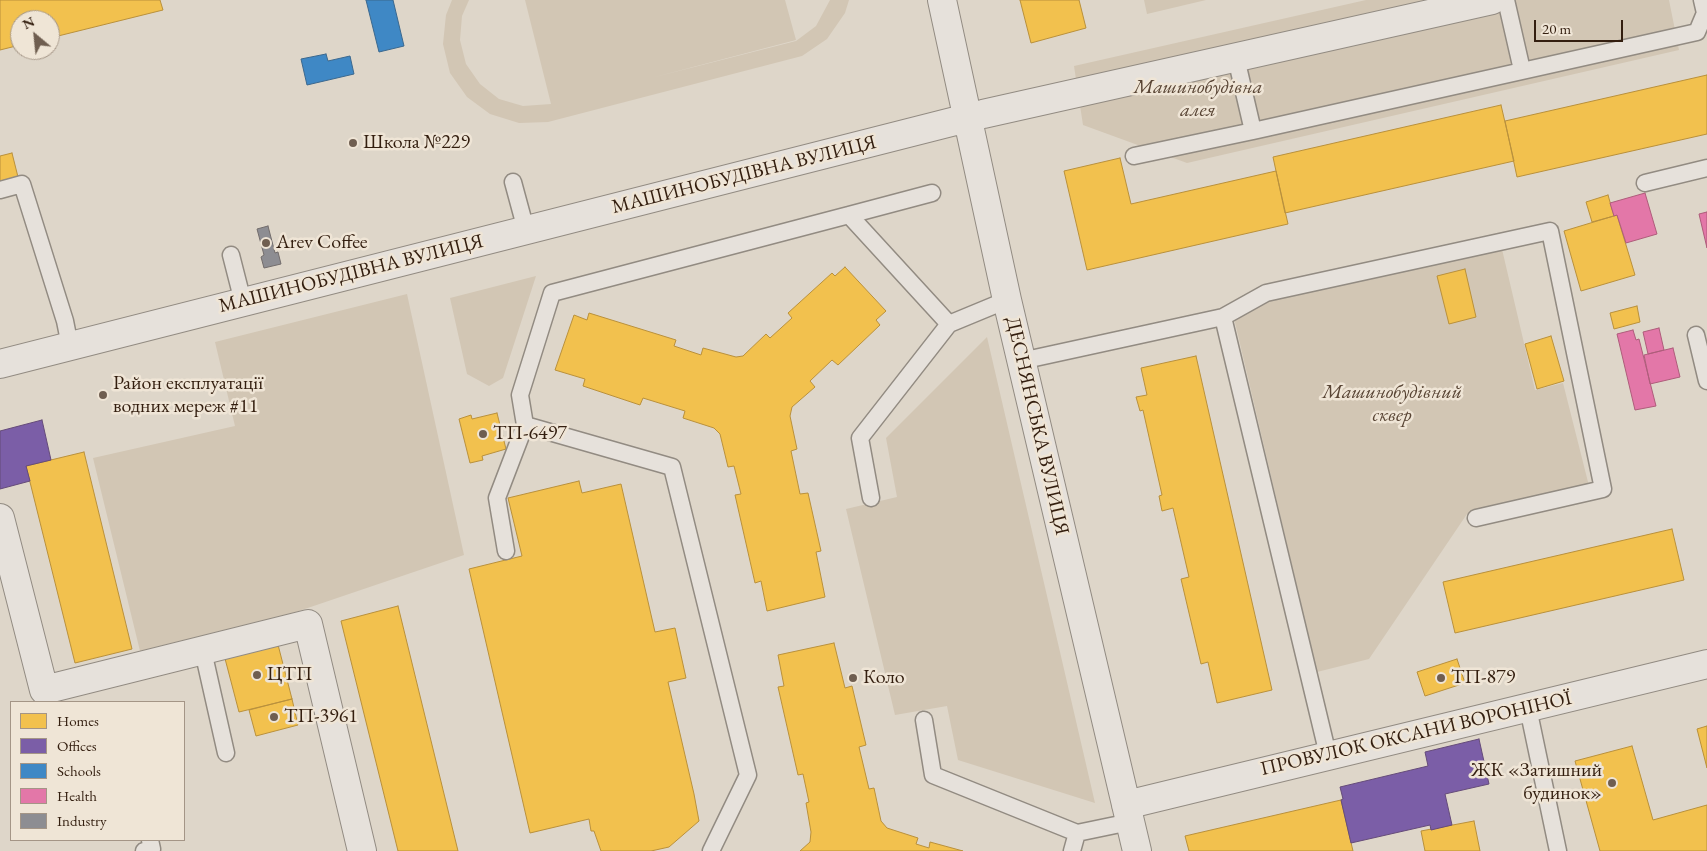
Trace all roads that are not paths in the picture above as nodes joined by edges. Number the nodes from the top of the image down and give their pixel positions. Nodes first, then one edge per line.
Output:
1 (942, 0) edge
2 (1492, 0) edge
3 (1506, 0) edge
4 (1702, 0) edge
5 (1236, 58) junction
6 (1522, 70) junction
7 (967, 118) junction
8 (1253, 131) junction
9 (1134, 156) dead end
10 (1707, 168) edge
11 (513, 182) dead end
12 (1645, 183) dead end
13 (0, 190) edge
14 (932, 193) dead end
15 (849, 215) junction
16 (526, 230) junction
17 (231, 255) dead end
18 (1007, 300) junction
19 (243, 302) junction
20 (1223, 317) junction
21 (949, 324) junction
22 (1696, 335) dead end
23 (70, 346) junction
24 (1022, 361) junction
25 (0, 364) edge
26 (1707, 381) edge
27 (525, 425) junction
28 (871, 498) dead end
29 (0, 518) edge
30 (1476, 518) dead end
31 (506, 551) dead end
32 (203, 651) junction
33 (1707, 664) edge
34 (1528, 708) junction
35 (924, 720) dead end
36 (226, 753) dead end
37 (1328, 755) junction
38 (1128, 813) junction
39 (1077, 833) junction
40 (150, 841) edge
41 (144, 851) edge
42 (362, 851) edge
43 (712, 851) edge
44 (1072, 851) edge
45 (1137, 851) edge
46 (1558, 851) edge

1 - 7 street, ДЕСНЯНСЬКА ВУЛИЦЯ
2 - 5 street, МАШИНОБУДІВНА ВУЛИЦЯ
3 - 6 lane
4 - 6 lane
5 - 7 street, МАШИНОБУДІВНА ВУЛИЦЯ
5 - 8 lane
6 - 8 lane
7 - 16 street, МАШИНОБУДІВНА ВУЛИЦЯ
7 - 18 street, ДЕСНЯНСЬКА ВУЛИЦЯ
8 - 9 lane
10 - 12 lane
11 - 16 lane
13 - 23 lane
14 - 15 lane
15 - 21 lane
15 - 27 lane
16 - 19 street, МАШИНОБУДІВНА ВУЛИЦЯ
17 - 19 lane
18 - 21 lane
18 - 24 street, ДЕСНЯНСЬКА ВУЛИЦЯ
19 - 23 street, МАШИНОБУДІВНА ВУЛИЦЯ
20 - 24 lane
20 - 30 lane
20 - 37 lane
21 - 28 lane
22 - 26 lane
23 - 25 street, МАШИНОБУДІВНА ВУЛИЦЯ
24 - 38 street, ДЕСНЯНСЬКА ВУЛИЦЯ
27 - 31 lane
27 - 43 lane
29 - 32 street
32 - 36 lane
32 - 42 street
33 - 34 street, ПРОВУЛОК ОКСАНИ ВОРОНІНОЇ
34 - 37 street, ПРОВУЛОК ОКСАНИ ВОРОНІНОЇ
34 - 46 lane
35 - 39 lane
37 - 38 street, ПРОВУЛОК ОКСАНИ ВОРОНІНОЇ
38 - 39 lane
38 - 45 street, ДЕСНЯНСЬКА ВУЛИЦЯ
39 - 44 lane
40 - 41 lane

